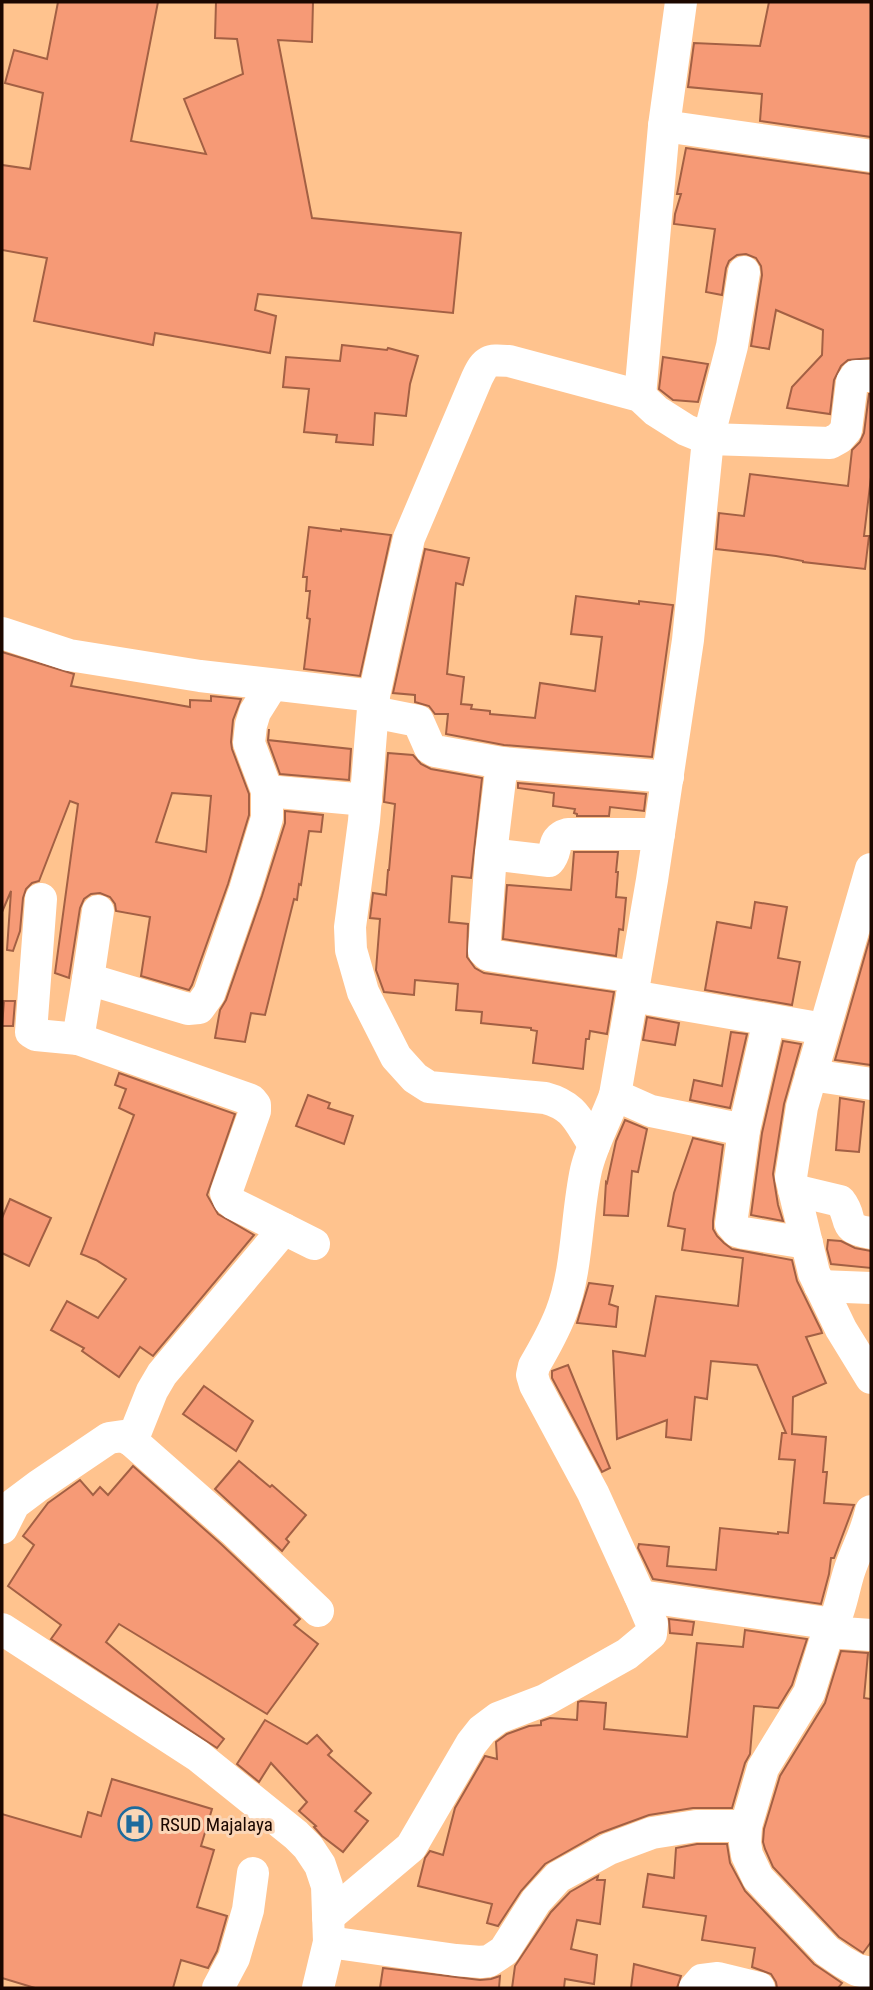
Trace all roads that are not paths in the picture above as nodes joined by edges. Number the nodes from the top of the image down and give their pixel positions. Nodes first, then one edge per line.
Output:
1 (681, 2) edge
2 (664, 126) junction
3 (871, 156) edge
4 (744, 272) dead end
5 (871, 376) edge
6 (640, 396) junction
7 (708, 439) junction
8 (2, 633) edge
9 (272, 685) junction
10 (374, 704) junction
11 (502, 763) junction
12 (668, 777) junction
13 (267, 792) junction
14 (366, 800) junction
15 (659, 834) junction
16 (491, 854) junction
17 (871, 869) edge
18 (41, 899) dead end
19 (98, 911) dead end
20 (88, 979) junction
21 (634, 986) junction
22 (769, 1020) junction
23 (824, 1029) junction
24 (78, 1039) junction
25 (811, 1075) junction
26 (871, 1084) edge
27 (615, 1095) junction
28 (744, 1130) junction
29 (594, 1145) junction
30 (794, 1190) junction
31 (284, 1229) junction
32 (871, 1233) edge
33 (807, 1243) junction
34 (314, 1244) dead end
35 (820, 1286) junction
36 (871, 1288) edge
37 (871, 1378) edge
38 (132, 1441) junction
39 (871, 1519) edge
40 (2, 1528) edge
41 (640, 1596) junction
42 (318, 1611) dead end
43 (831, 1628) junction
44 (2, 1629) edge
45 (871, 1635) edge
46 (746, 1826) junction
47 (253, 1872) dead end
48 (329, 1930) junction
49 (871, 1973) edge
50 (218, 1988) edge
51 (318, 1988) edge
52 (695, 1988) edge
53 (759, 1988) edge

1 - 2 street
2 - 3 street
2 - 6 street
4 - 7 street
5 - 7 street
6 - 7 street
6 - 10 street
7 - 12 street
8 - 9 street
9 - 10 street
9 - 13 street
10 - 11 street
10 - 14 street
11 - 12 street
11 - 16 street
12 - 15 street
13 - 14 street
13 - 20 street
14 - 29 street
15 - 16 street
15 - 21 street
16 - 21 street
17 - 23 street
18 - 24 street
19 - 20 street
20 - 24 street
21 - 22 street
21 - 27 street
22 - 23 street
22 - 28 street
23 - 25 street
24 - 31 street
25 - 26 street
25 - 30 street
27 - 28 street
27 - 29 street
28 - 33 street
29 - 41 street
30 - 32 street
30 - 33 street
31 - 34 street
31 - 38 street
33 - 35 street
35 - 36 street
35 - 37 street
38 - 40 street
38 - 42 street
39 - 43 street
41 - 43 street
41 - 48 street
43 - 45 street
43 - 46 street
44 - 48 street
46 - 48 street
46 - 49 street
47 - 50 street
48 - 51 street
52 - 53 street

